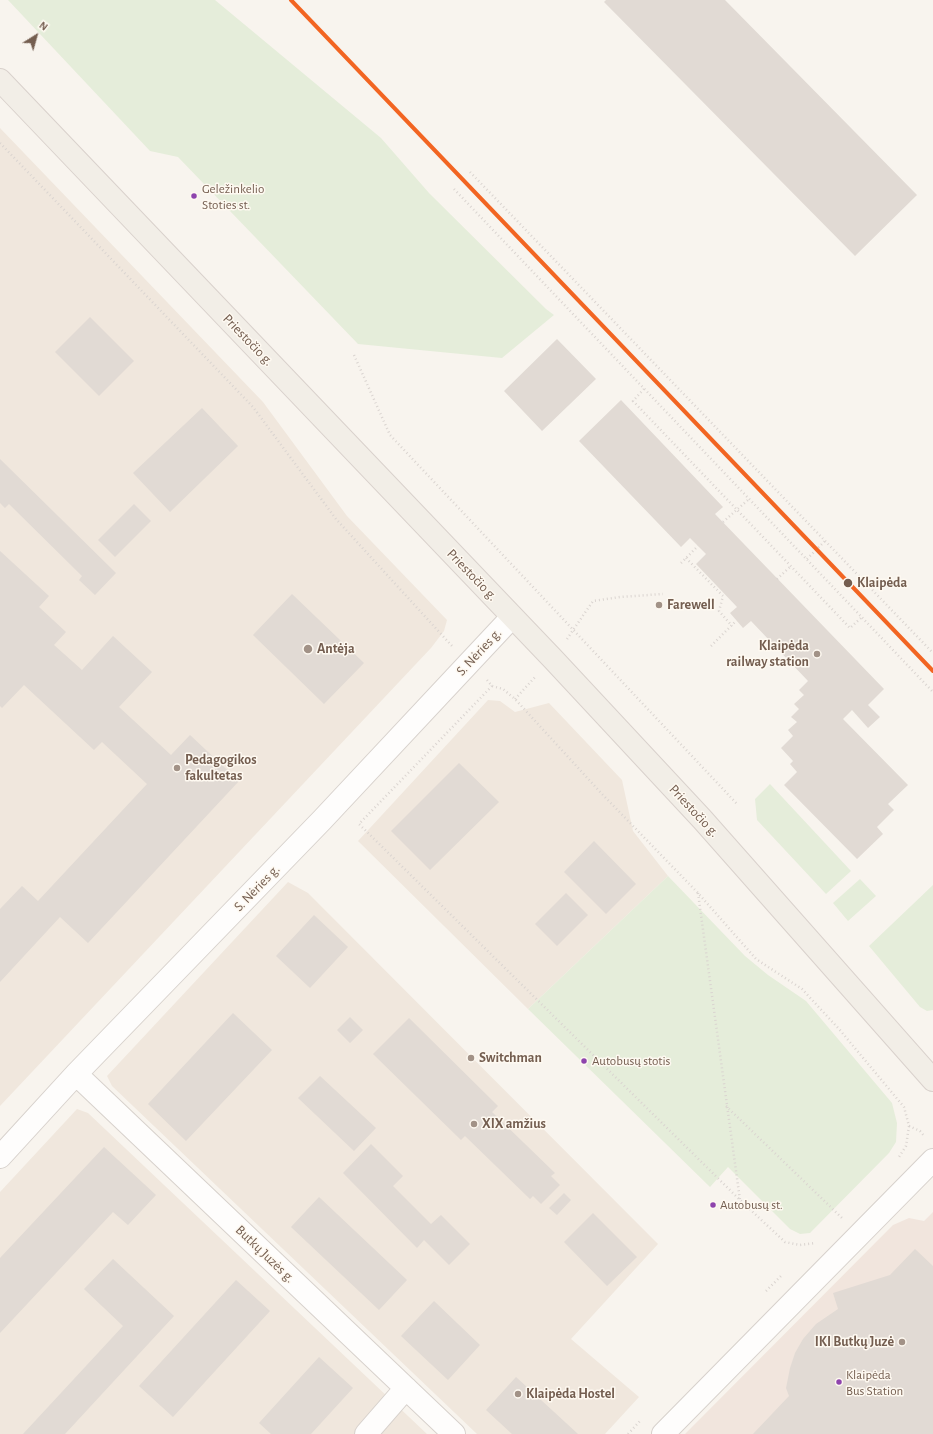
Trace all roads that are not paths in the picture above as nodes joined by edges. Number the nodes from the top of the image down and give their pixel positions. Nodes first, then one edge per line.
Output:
1 (0, 80) edge
2 (512, 617) junction
3 (76, 1074) junction
4 (933, 1080) edge
5 (931, 1150) edge
6 (0, 1157) edge
7 (406, 1388) junction
8 (366, 1434) edge
9 (454, 1434) edge
10 (663, 1434) edge

1 - 2 main road, Priestočio g.
2 - 3 street, S. Nėries g.
2 - 4 main road, Priestočio g.
3 - 6 street, S. Nėries g.
3 - 7 street, Butkų Juzės g.
5 - 10 street
7 - 8 street
7 - 9 street, Butkų Juzės g.

